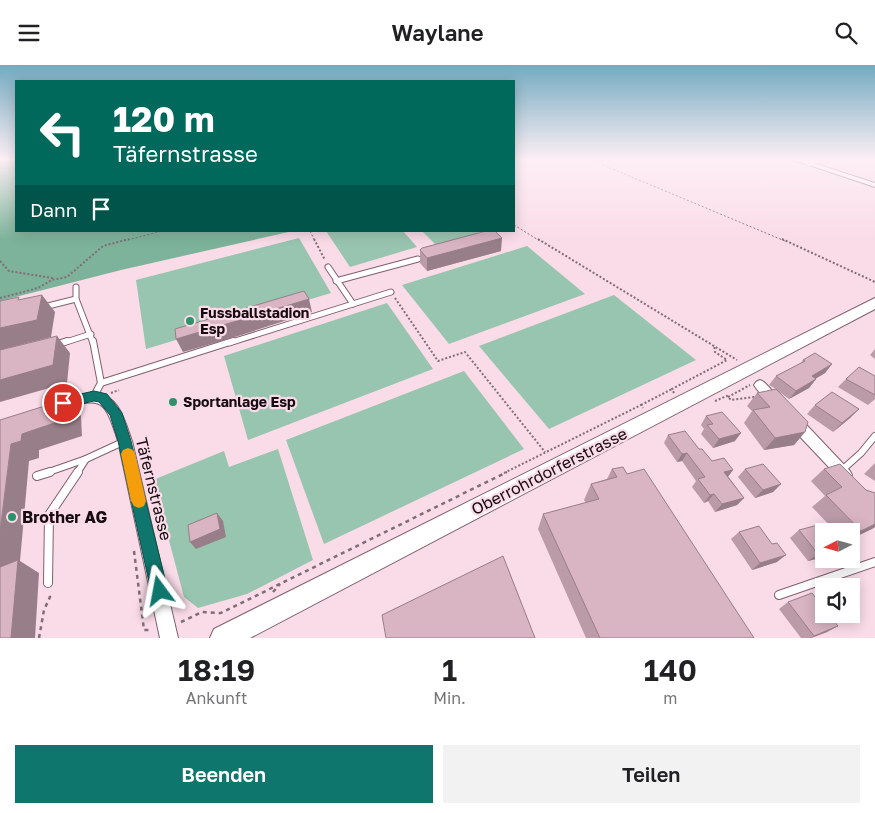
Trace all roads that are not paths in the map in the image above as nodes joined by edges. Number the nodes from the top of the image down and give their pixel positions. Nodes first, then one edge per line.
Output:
1 (418, 259) edge
2 (328, 267) road end
3 (336, 281) junction
4 (76, 287) dead end
5 (391, 292) road end
6 (76, 299) junction
7 (875, 303) edge
8 (353, 304) junction
9 (38, 308) edge
10 (91, 334) junction
11 (46, 347) edge
12 (758, 383) junction
13 (98, 390) junction
14 (680, 394) joint
15 (38, 410) edge
16 (875, 436) edge
17 (125, 441) junction
18 (86, 459) junction
19 (841, 471) junction
20 (37, 476) dead end
21 (855, 484) edge
22 (875, 562) edge
23 (48, 583) road end
24 (779, 595) dead end
25 (169, 638) edge
26 (223, 638) edge

1 - 3 lane
2 - 3 lane
3 - 8 lane
4 - 6 lane
5 - 8 lane
6 - 9 lane
6 - 10 lane
7 - 12 main road, Oberrohrdorferstrasse
8 - 13 lane
10 - 11 lane
10 - 13 lane
12 - 14 main road, Oberrohrdorferstrasse
12 - 19 street
13 - 15 street
13 - 17 street, Täfernstrasse
14 - 26 main road, Oberrohrdorferstrasse
16 - 19 lane
17 - 18 lane
17 - 25 street, Täfernstrasse
18 - 20 lane
18 - 23 lane
19 - 21 street
22 - 24 lane

